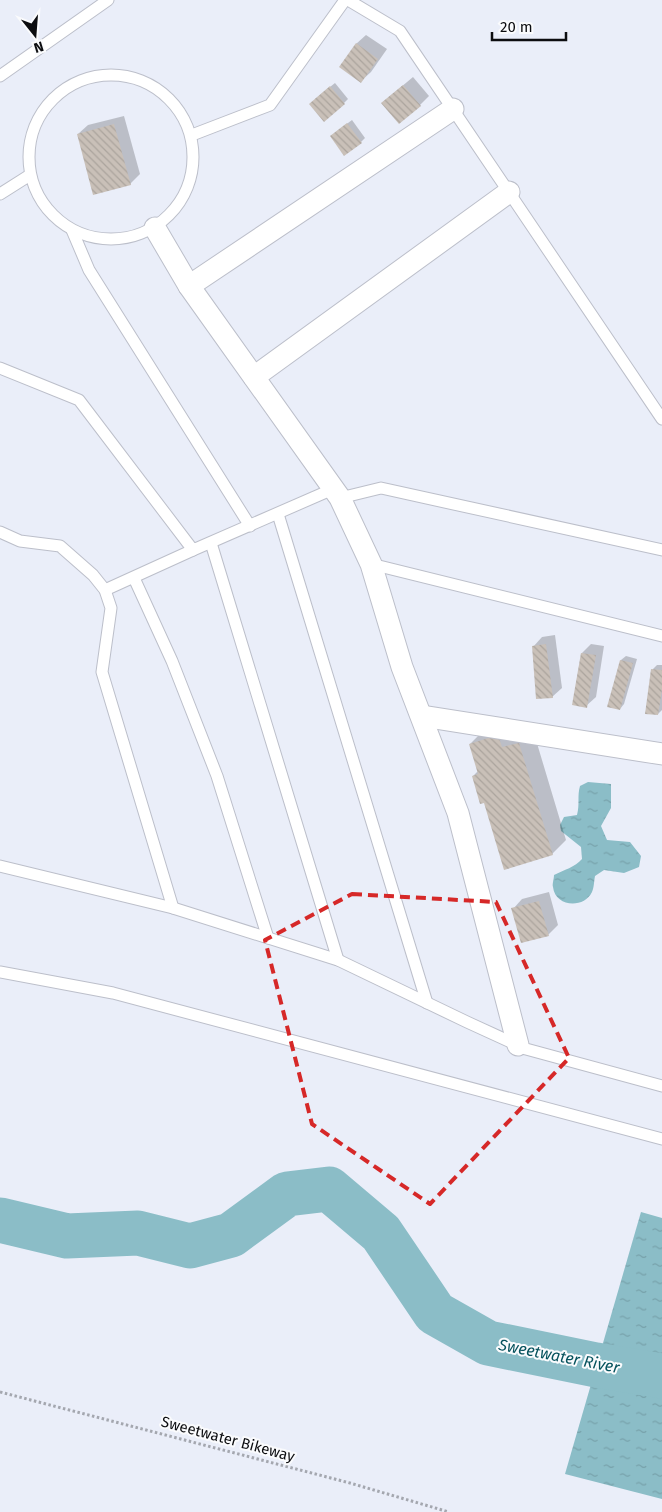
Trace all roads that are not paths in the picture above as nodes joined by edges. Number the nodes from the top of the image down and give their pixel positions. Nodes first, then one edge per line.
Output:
1 (108, 0) edge
2 (347, 0) edge
3 (0, 76) edge
4 (453, 109) junction
5 (192, 135) junction
6 (30, 175) junction
7 (509, 192) junction
8 (0, 194) edge
9 (156, 228) junction
10 (72, 230) junction
11 (189, 286) junction
12 (0, 368) edge
13 (254, 377) junction
14 (662, 418) edge
15 (336, 494) junction
16 (278, 514) junction
17 (250, 526) junction
18 (0, 532) edge
19 (212, 543) junction
20 (194, 550) junction
21 (662, 550) edge
22 (371, 564) junction
23 (134, 578) junction
24 (105, 590) junction
25 (662, 636) edge
26 (422, 716) junction
27 (662, 754) edge
28 (0, 866) edge
29 (173, 908) junction
30 (268, 938) junction
31 (338, 960) junction
32 (0, 972) edge
33 (428, 1003) junction
34 (518, 1045) junction
35 (662, 1086) edge
36 (662, 1139) edge

1 - 3 lane
2 - 4 lane
2 - 5 lane
4 - 7 lane
4 - 11 street
5 - 6 lane
5 - 9 lane
6 - 8 lane
6 - 10 lane
7 - 13 street
7 - 14 lane
9 - 10 lane
9 - 11 street
10 - 17 lane
11 - 13 street
12 - 20 lane
13 - 15 street
15 - 16 lane
15 - 21 lane
15 - 22 street
16 - 17 lane
16 - 33 lane
17 - 19 lane
18 - 24 lane
19 - 20 lane
19 - 31 lane
20 - 23 lane
22 - 25 lane
22 - 26 street
23 - 24 lane
23 - 30 lane
24 - 29 lane
26 - 27 street
26 - 34 street
28 - 29 lane
29 - 30 lane
30 - 31 lane
31 - 33 lane
32 - 36 lane
33 - 34 lane
34 - 35 lane

